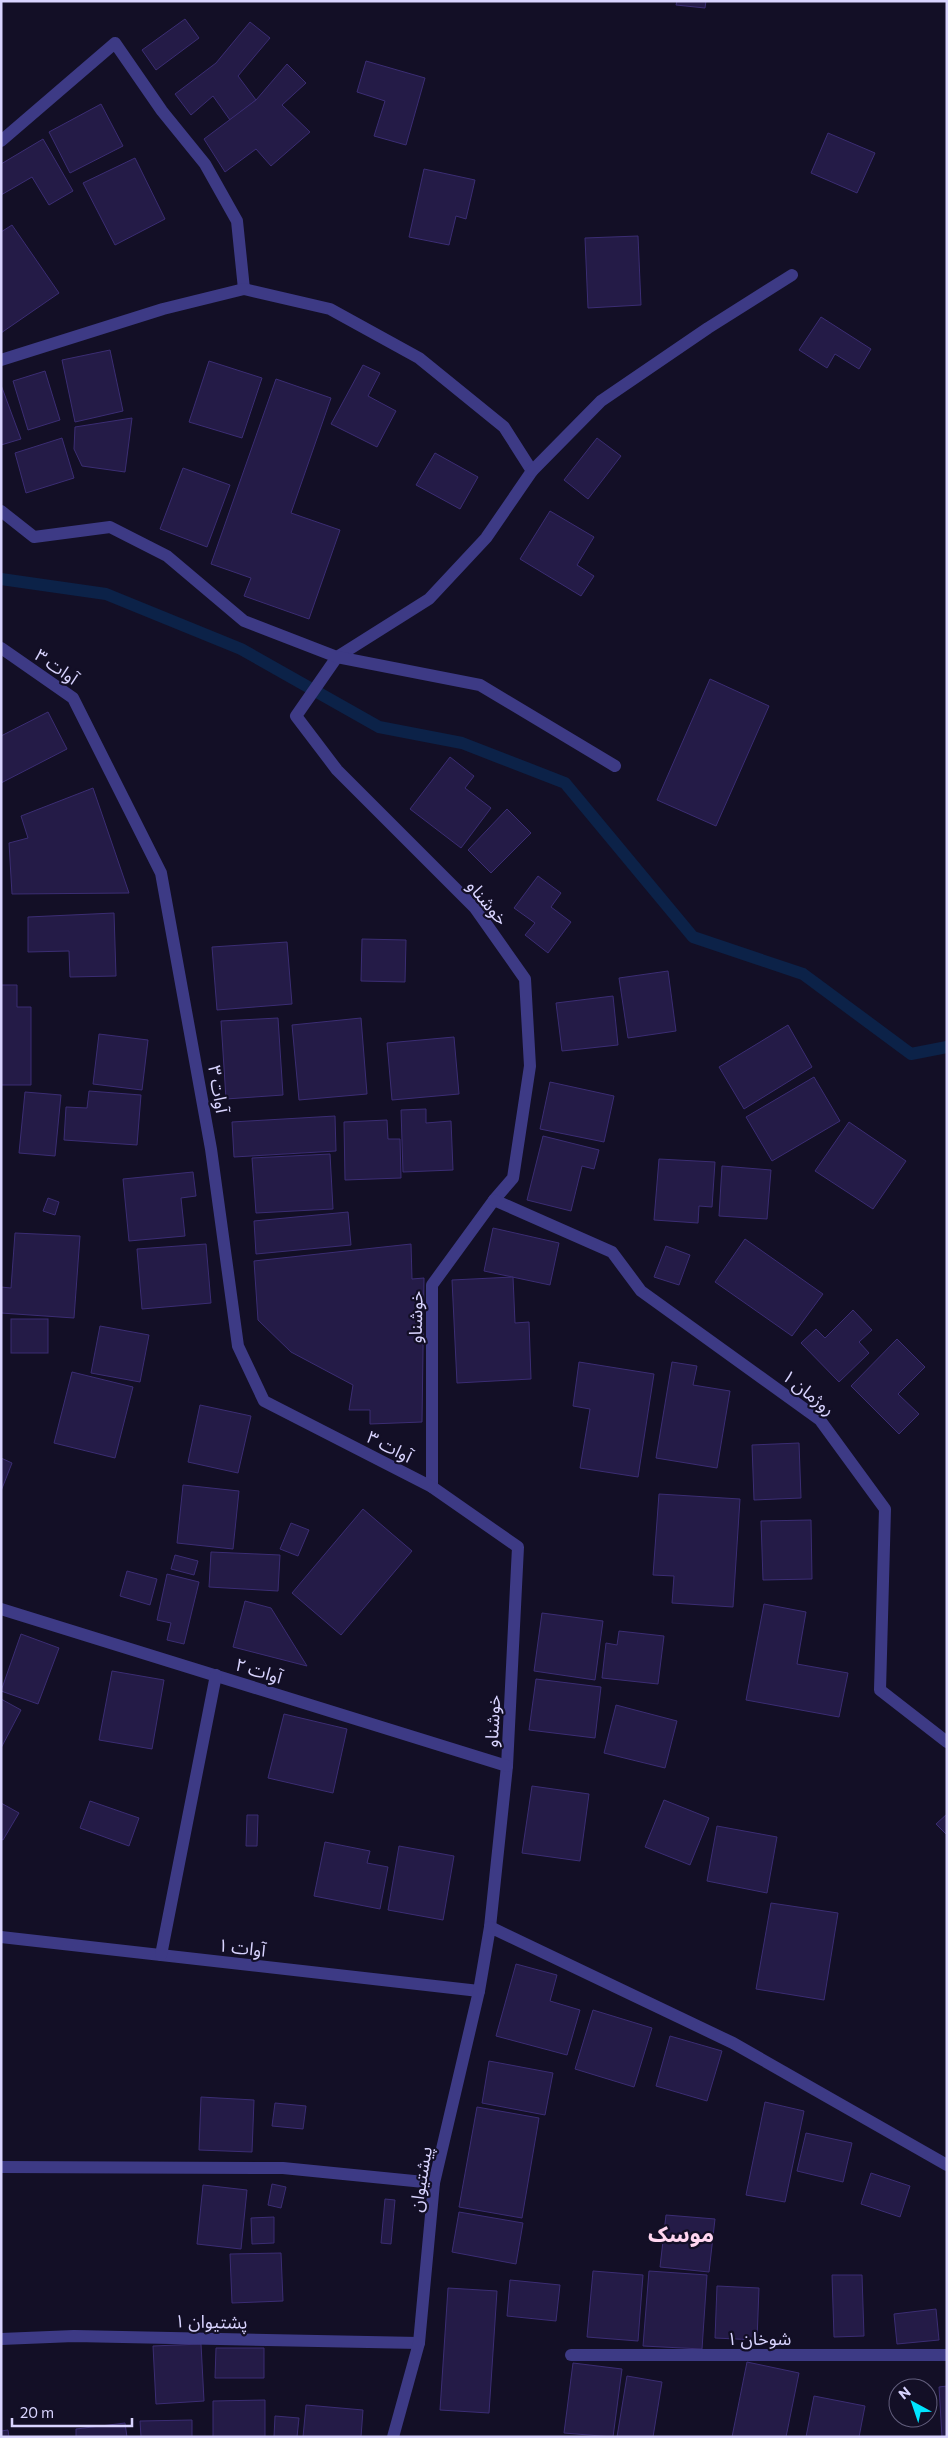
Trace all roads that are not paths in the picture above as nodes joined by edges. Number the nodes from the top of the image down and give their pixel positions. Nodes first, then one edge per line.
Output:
1 (1, 141) edge
2 (792, 275) dead end
3 (244, 290) junction
4 (1, 360) edge
5 (532, 471) junction
6 (1, 511) edge
7 (1, 648) edge
8 (337, 656) junction
9 (615, 766) dead end
10 (494, 1200) junction
11 (432, 1487) junction
12 (1, 1609) edge
13 (216, 1675) junction
14 (947, 1742) edge
15 (507, 1766) junction
16 (490, 1927) junction
17 (1, 1937) edge
18 (161, 1955) junction
19 (479, 1992) junction
20 (947, 2165) edge
21 (1, 2167) edge
22 (434, 2183) junction
23 (1, 2339) edge
24 (419, 2343) junction
25 (571, 2355) dead end
26 (947, 2355) edge
27 (393, 2437) edge

1 - 3 street
2 - 5 street
3 - 4 street
3 - 5 street
5 - 8 street
6 - 8 street
7 - 11 street, آوات ۳
8 - 9 street
8 - 10 street, خوشناو
10 - 11 street, خوشناو
10 - 14 street, روژمان ۱
11 - 15 street, خوشناو
12 - 13 street, آوات ۲
13 - 15 street, آوات ۲
13 - 18 street
15 - 16 street, خوشناو
16 - 19 street, پیشتیوان
16 - 20 street
17 - 18 street, آوات ۱
18 - 19 street, آوات ۱
19 - 22 street, پیشتیوان
21 - 22 street
22 - 24 street, پیشتیوان
23 - 24 street, پشتیوان ۱
24 - 27 street, پیشتیوان
25 - 26 street, شوخان ۱

